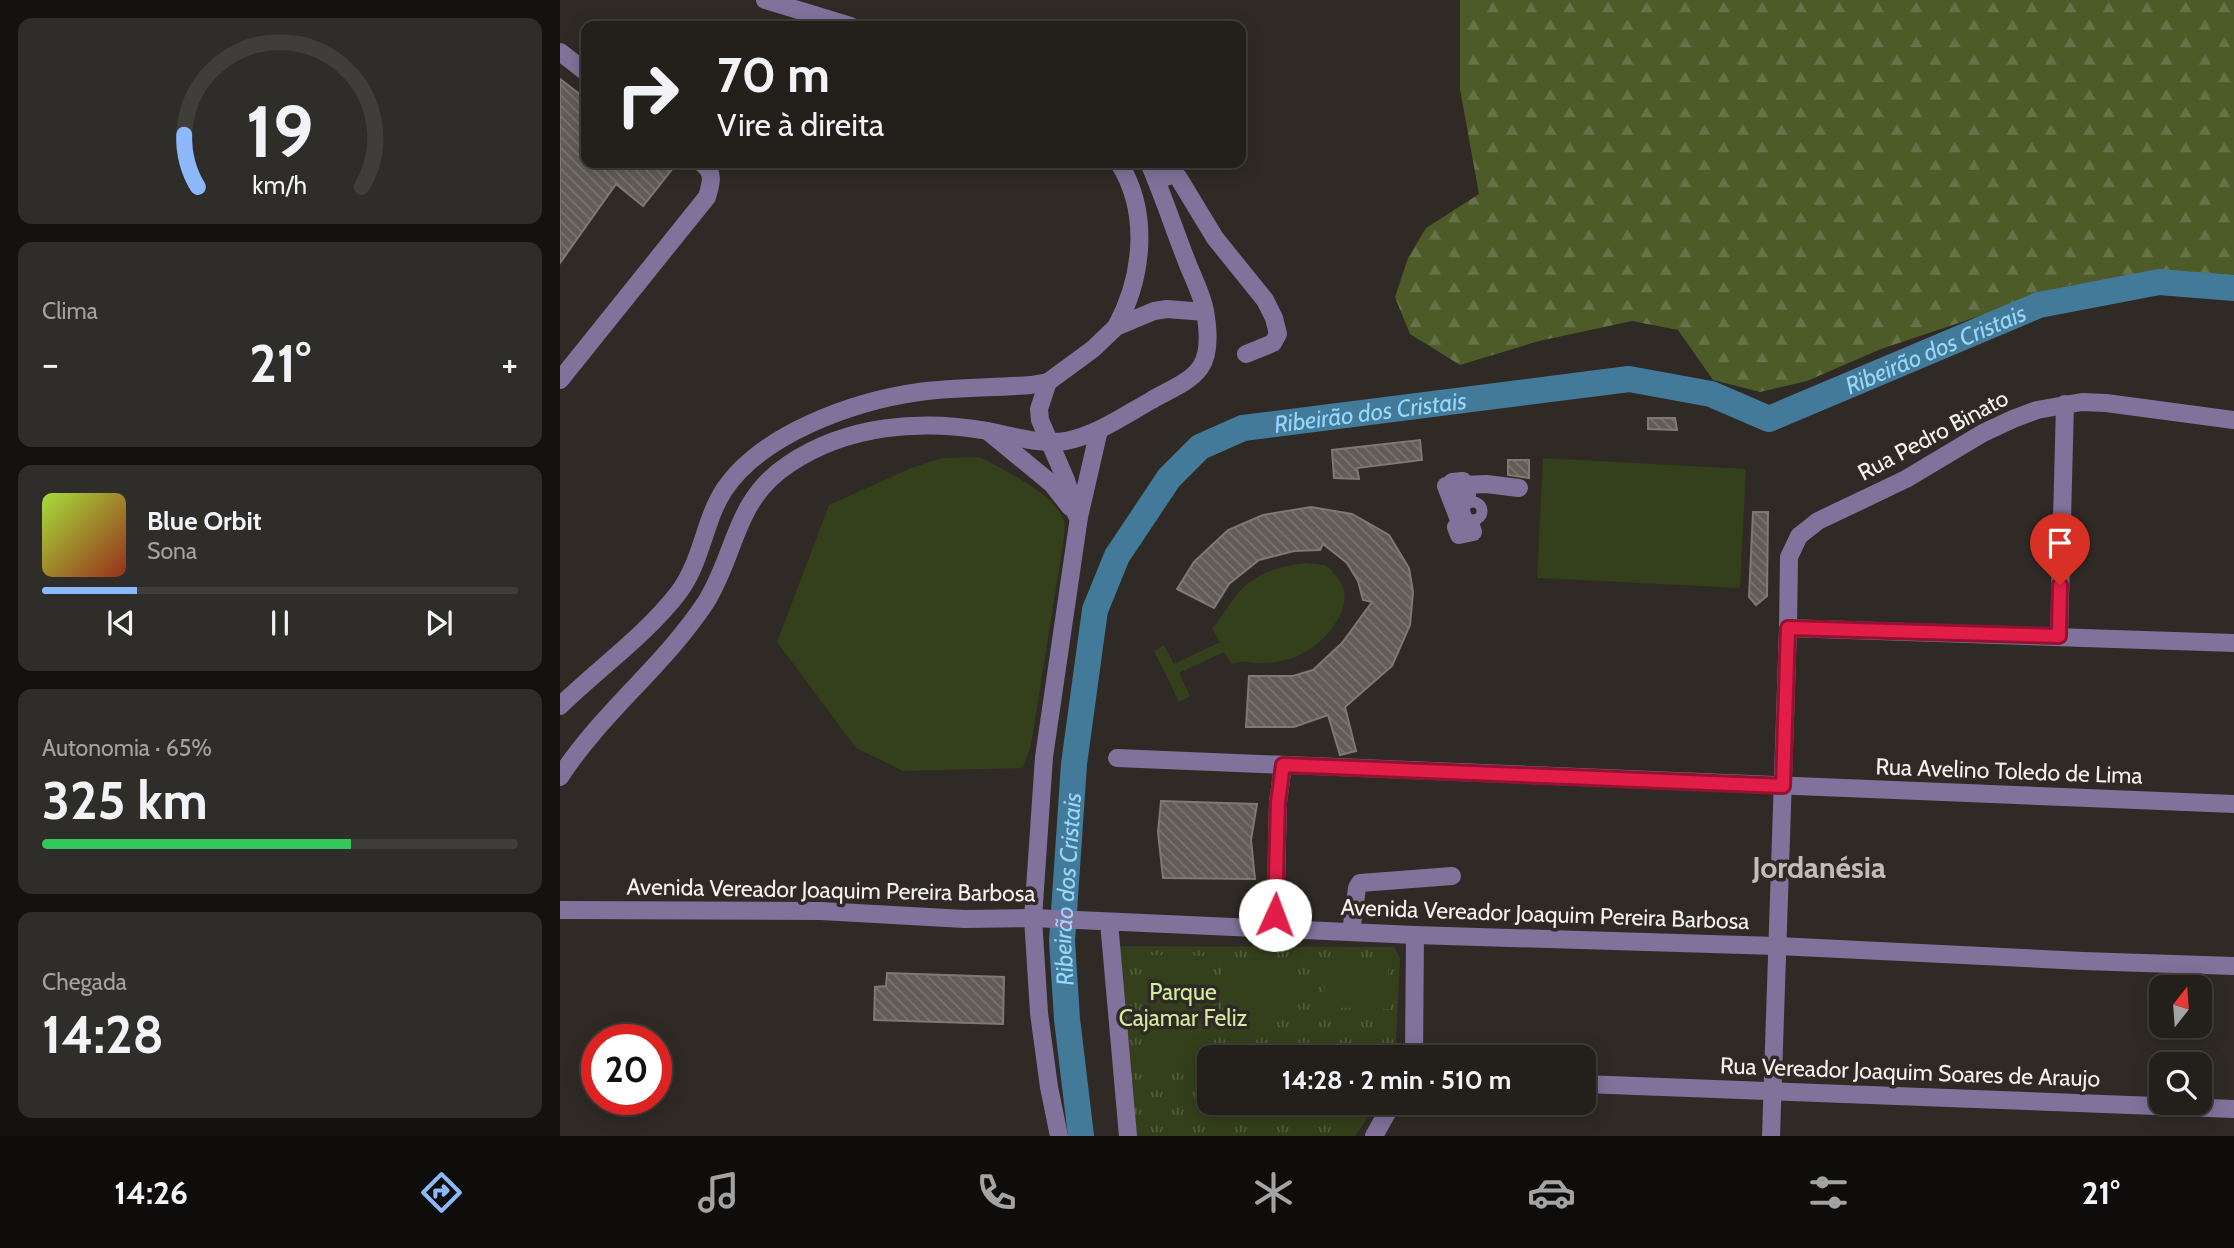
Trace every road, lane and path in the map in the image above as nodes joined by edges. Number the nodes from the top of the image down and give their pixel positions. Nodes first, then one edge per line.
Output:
1 (765, 0) edge
2 (834, 21) edge
3 (560, 52) edge
4 (581, 68) edge
5 (709, 168) edge
6 (1121, 168) edge
7 (1152, 171) edge
8 (1205, 312) junction
9 (1116, 327) junction
10 (1246, 354) dead end
11 (560, 380) edge
12 (1048, 382) junction
13 (2065, 404) junction
14 (2234, 420) edge
15 (1099, 430) junction
16 (988, 431) junction
17 (1051, 441) junction
18 (1519, 488) dead end
19 (1077, 516) junction
20 (1456, 542) dead end
21 (1788, 628) junction
22 (2059, 636) junction
23 (2234, 643) edge
24 (560, 706) edge
25 (1117, 758) dead end
26 (1283, 765) junction
27 (560, 777) edge
28 (1783, 786) junction
29 (2234, 804) edge
30 (1451, 876) dead end
31 (560, 910) edge
32 (1037, 918) junction
33 (1109, 922) junction
34 (1275, 929) junction
35 (1351, 932) junction
36 (1415, 935) junction
37 (1776, 946) junction
38 (2234, 965) edge
39 (1414, 1045) edge
40 (1596, 1084) edge
41 (1773, 1091) junction
42 (2234, 1109) edge
43 (1386, 1115) edge
44 (1059, 1136) edge
45 (1128, 1136) edge
46 (1374, 1136) edge
47 (1771, 1136) edge

1 - 2 street
3 - 4 street
5 - 11 street
6 - 9 street
7 - 8 street
7 - 10 street
8 - 9 street
8 - 15 street
9 - 12 street
12 - 17 street
12 - 24 street
13 - 14 street, Rua Pedro Binato
13 - 21 street, Rua Pedro Binato
13 - 22 street
15 - 17 street
15 - 19 street
16 - 17 street
16 - 19 street
16 - 27 street
17 - 19 street
18 - 20 street
19 - 32 street
21 - 22 street
21 - 28 street, Rua Pedro Binato
22 - 23 street
25 - 26 street, Rua Avelino Toledo de Lima
26 - 28 street, Rua Avelino Toledo de Lima
26 - 34 street
28 - 29 street, Rua Avelino Toledo de Lima
28 - 37 street, Rua Pedro Binato
30 - 35 street
31 - 32 street, Avenida Vereador Joaquim Pereira Barbosa
32 - 33 street, Avenida Vereador Joaquim Pereira Barbosa
32 - 44 street
33 - 34 street, Avenida Vereador Joaquim Pereira Barbosa
33 - 45 street
34 - 35 street, Avenida Vereador Joaquim Pereira Barbosa
35 - 36 street, Avenida Vereador Joaquim Pereira Barbosa
36 - 37 street, Avenida Vereador Joaquim Pereira Barbosa
36 - 39 street
37 - 38 street, Avenida Vereador Joaquim Pereira Barbosa
37 - 41 street, Rua Pedro Binato
40 - 41 street, Rua Vereador Joaquim Soares de Araujo
41 - 42 street, Rua Vereador Joaquim Soares de Araujo
41 - 47 street, Rua Pedro Binato
43 - 46 street

